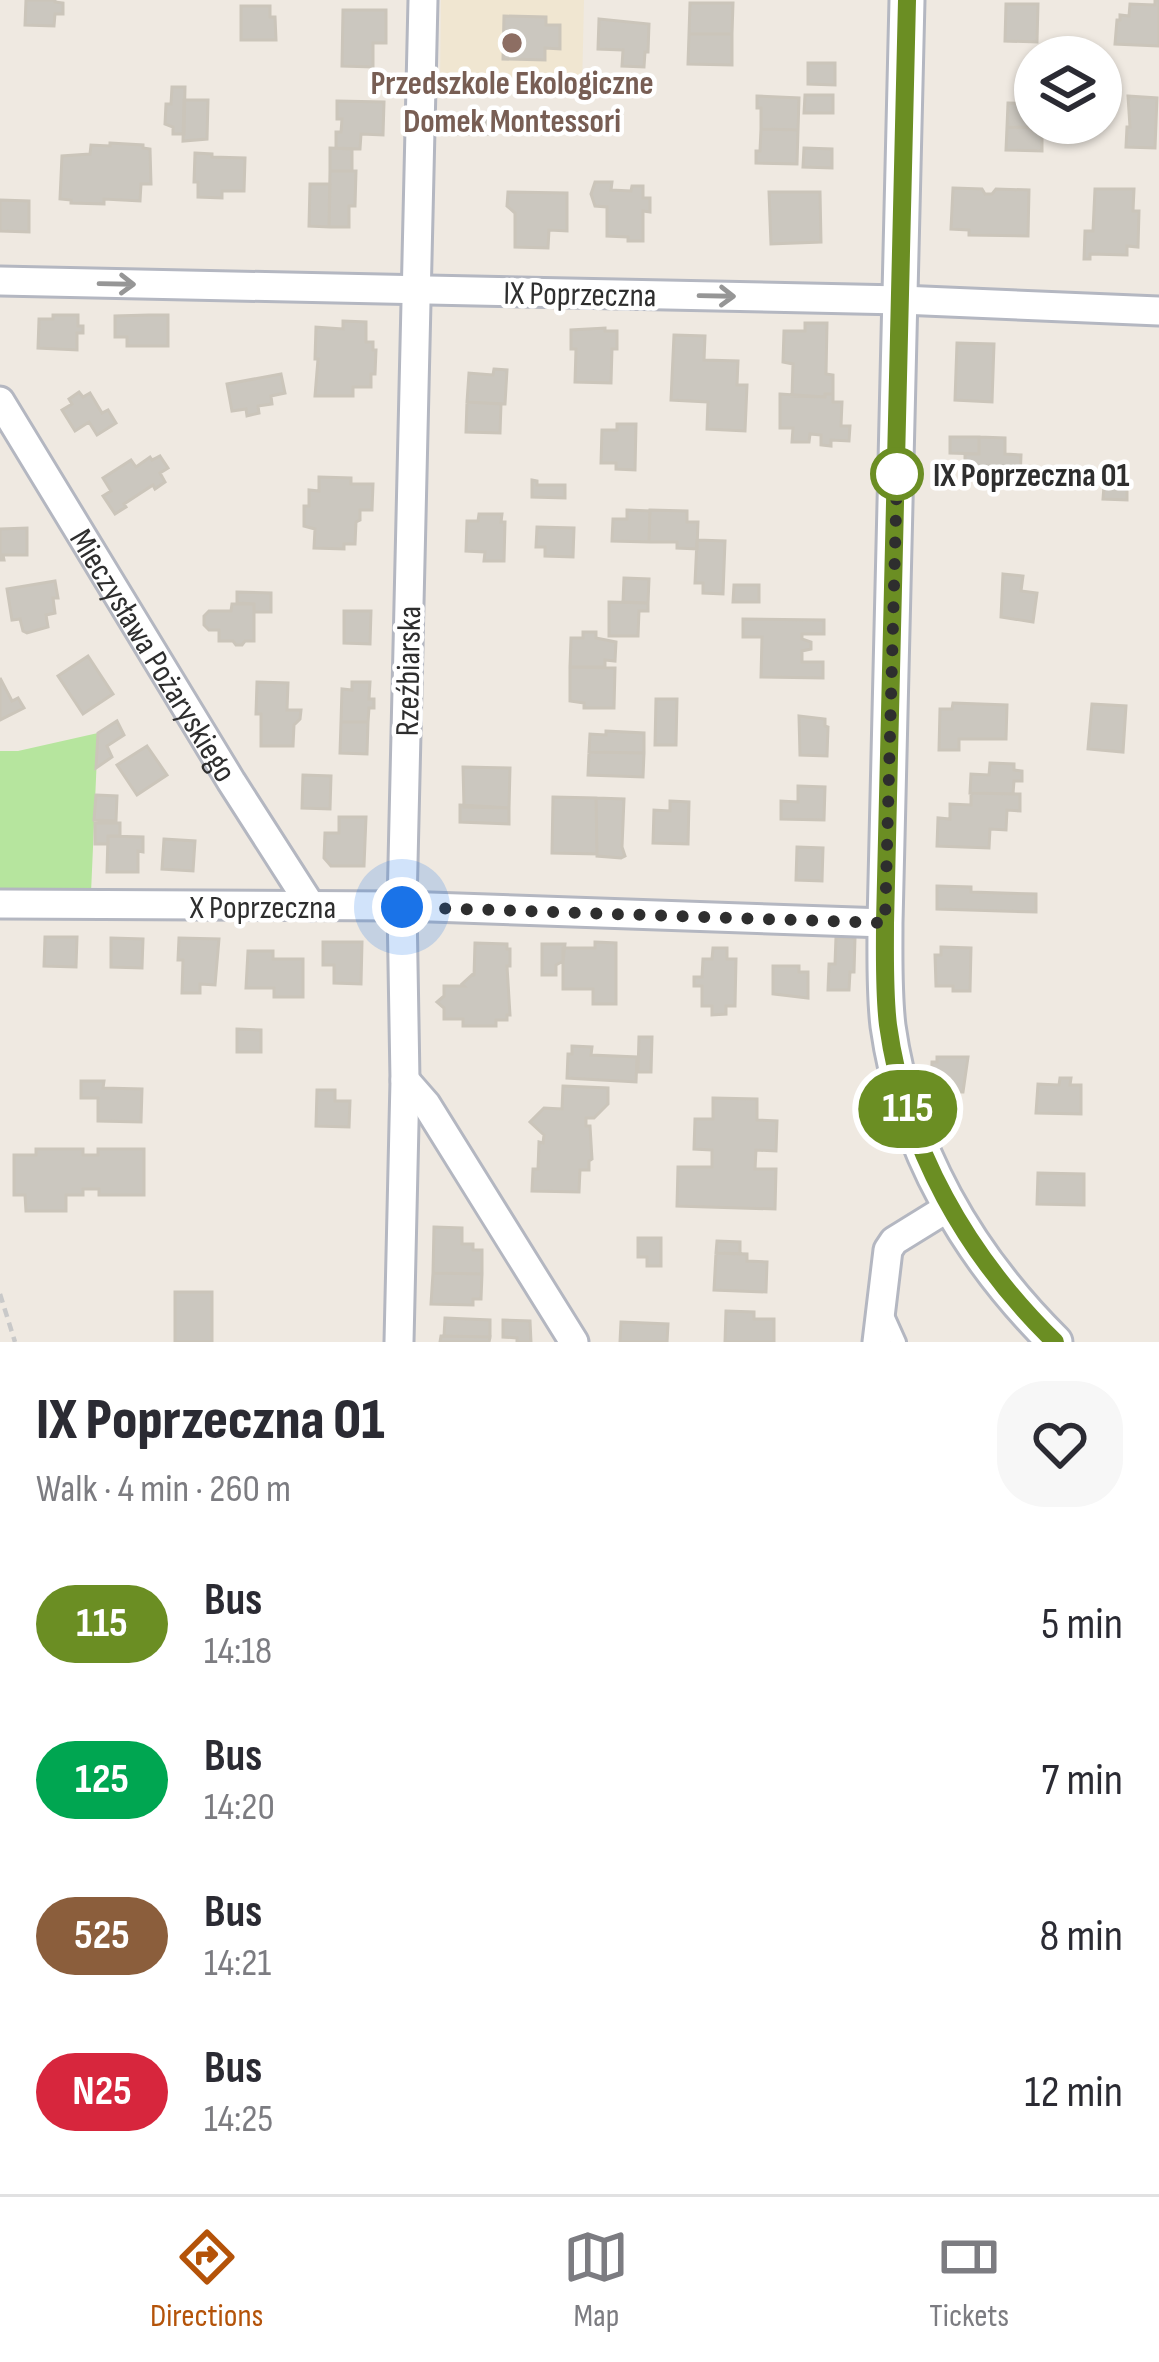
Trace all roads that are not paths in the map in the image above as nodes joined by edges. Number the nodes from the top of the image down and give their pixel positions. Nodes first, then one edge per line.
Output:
1 (423, 0) edge
2 (907, 0) edge
3 (0, 280) edge
4 (417, 290) junction
5 (901, 300) junction
6 (1159, 311) edge
7 (0, 401) edge
8 (0, 904) edge
9 (311, 906) junction
10 (402, 907) junction
11 (885, 923) junction
12 (405, 1080) junction
13 (949, 1207) junction
14 (880, 1303) junction
15 (399, 1342) edge
16 (574, 1342) edge
17 (878, 1342) edge
18 (898, 1342) edge
19 (1054, 1342) edge

1 - 4 street, Rzeźbiarska
2 - 5 street
3 -> 4 street, IX Poprzeczna
4 -> 5 street, IX Poprzeczna
4 - 10 street, Rzeźbiarska
5 - 6 street, IX Poprzeczna
5 - 11 street
7 - 9 street, Mieczysława Pożaryskiego
8 - 9 street, X Poprzeczna
9 - 10 street, X Poprzeczna
10 - 11 street, X Poprzeczna
10 - 12 street, Rzeźbiarska
11 - 13 street
12 - 15 street, Rzeźbiarska
12 - 16 street
13 - 14 street
13 - 19 street
14 - 17 street
14 - 18 lane

